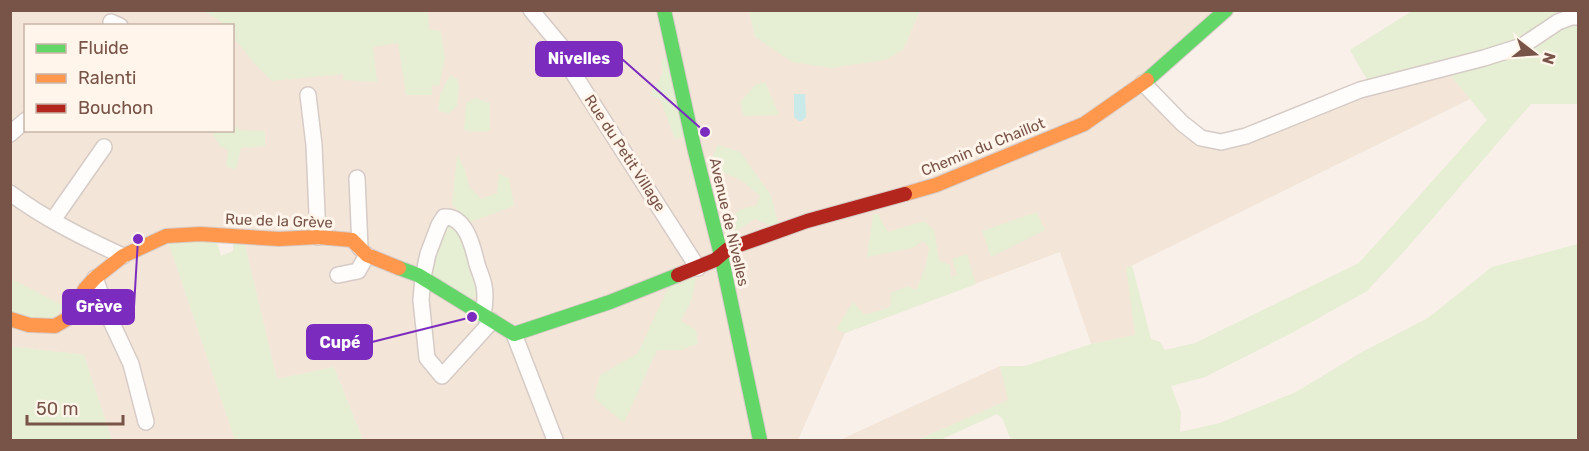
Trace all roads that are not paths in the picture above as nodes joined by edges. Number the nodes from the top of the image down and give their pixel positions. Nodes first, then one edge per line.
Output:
1 (531, 10) edge
2 (664, 10) edge
3 (1226, 10) edge
4 (1578, 17) edge
5 (1143, 84) junction
6 (308, 96) dead end
7 (24, 122) edge
8 (10, 135) edge
9 (104, 147) dead end
10 (357, 178) dead end
11 (10, 193) edge
12 (52, 220) junction
13 (318, 237) junction
14 (364, 251) junction
15 (721, 255) junction
16 (123, 256) junction
17 (698, 268) junction
18 (338, 275) dead end
19 (423, 277) junction
20 (95, 278) junction
21 (488, 318) junction
22 (10, 319) edge
23 (514, 334) junction
24 (146, 422) dead end
25 (555, 441) edge
26 (760, 441) edge

1 - 17 street, Rue du Petit Village
2 - 15 street, Avenue de Nivelles
3 - 5 street, Chemin du Chaillot
4 - 5 street
5 - 15 street, Chemin du Chaillot
6 - 13 street
7 - 8 street
9 - 12 street
10 - 14 street
11 - 12 street
12 - 16 street
13 - 14 street, Rue de la Grève
13 - 16 street, Rue de la Grève
14 - 18 street
14 - 19 street, Rue de la Grève
15 - 17 street
15 - 26 street, Avenue de Nivelles
16 - 20 street, Rue de la Grève
17 - 23 street
19 - 21 street, Rue de la Grève
19 - 21 street
19 - 21 street
20 - 22 street, Rue de la Grève
20 - 24 street
21 - 23 street, Rue de la Grève
23 - 25 street

